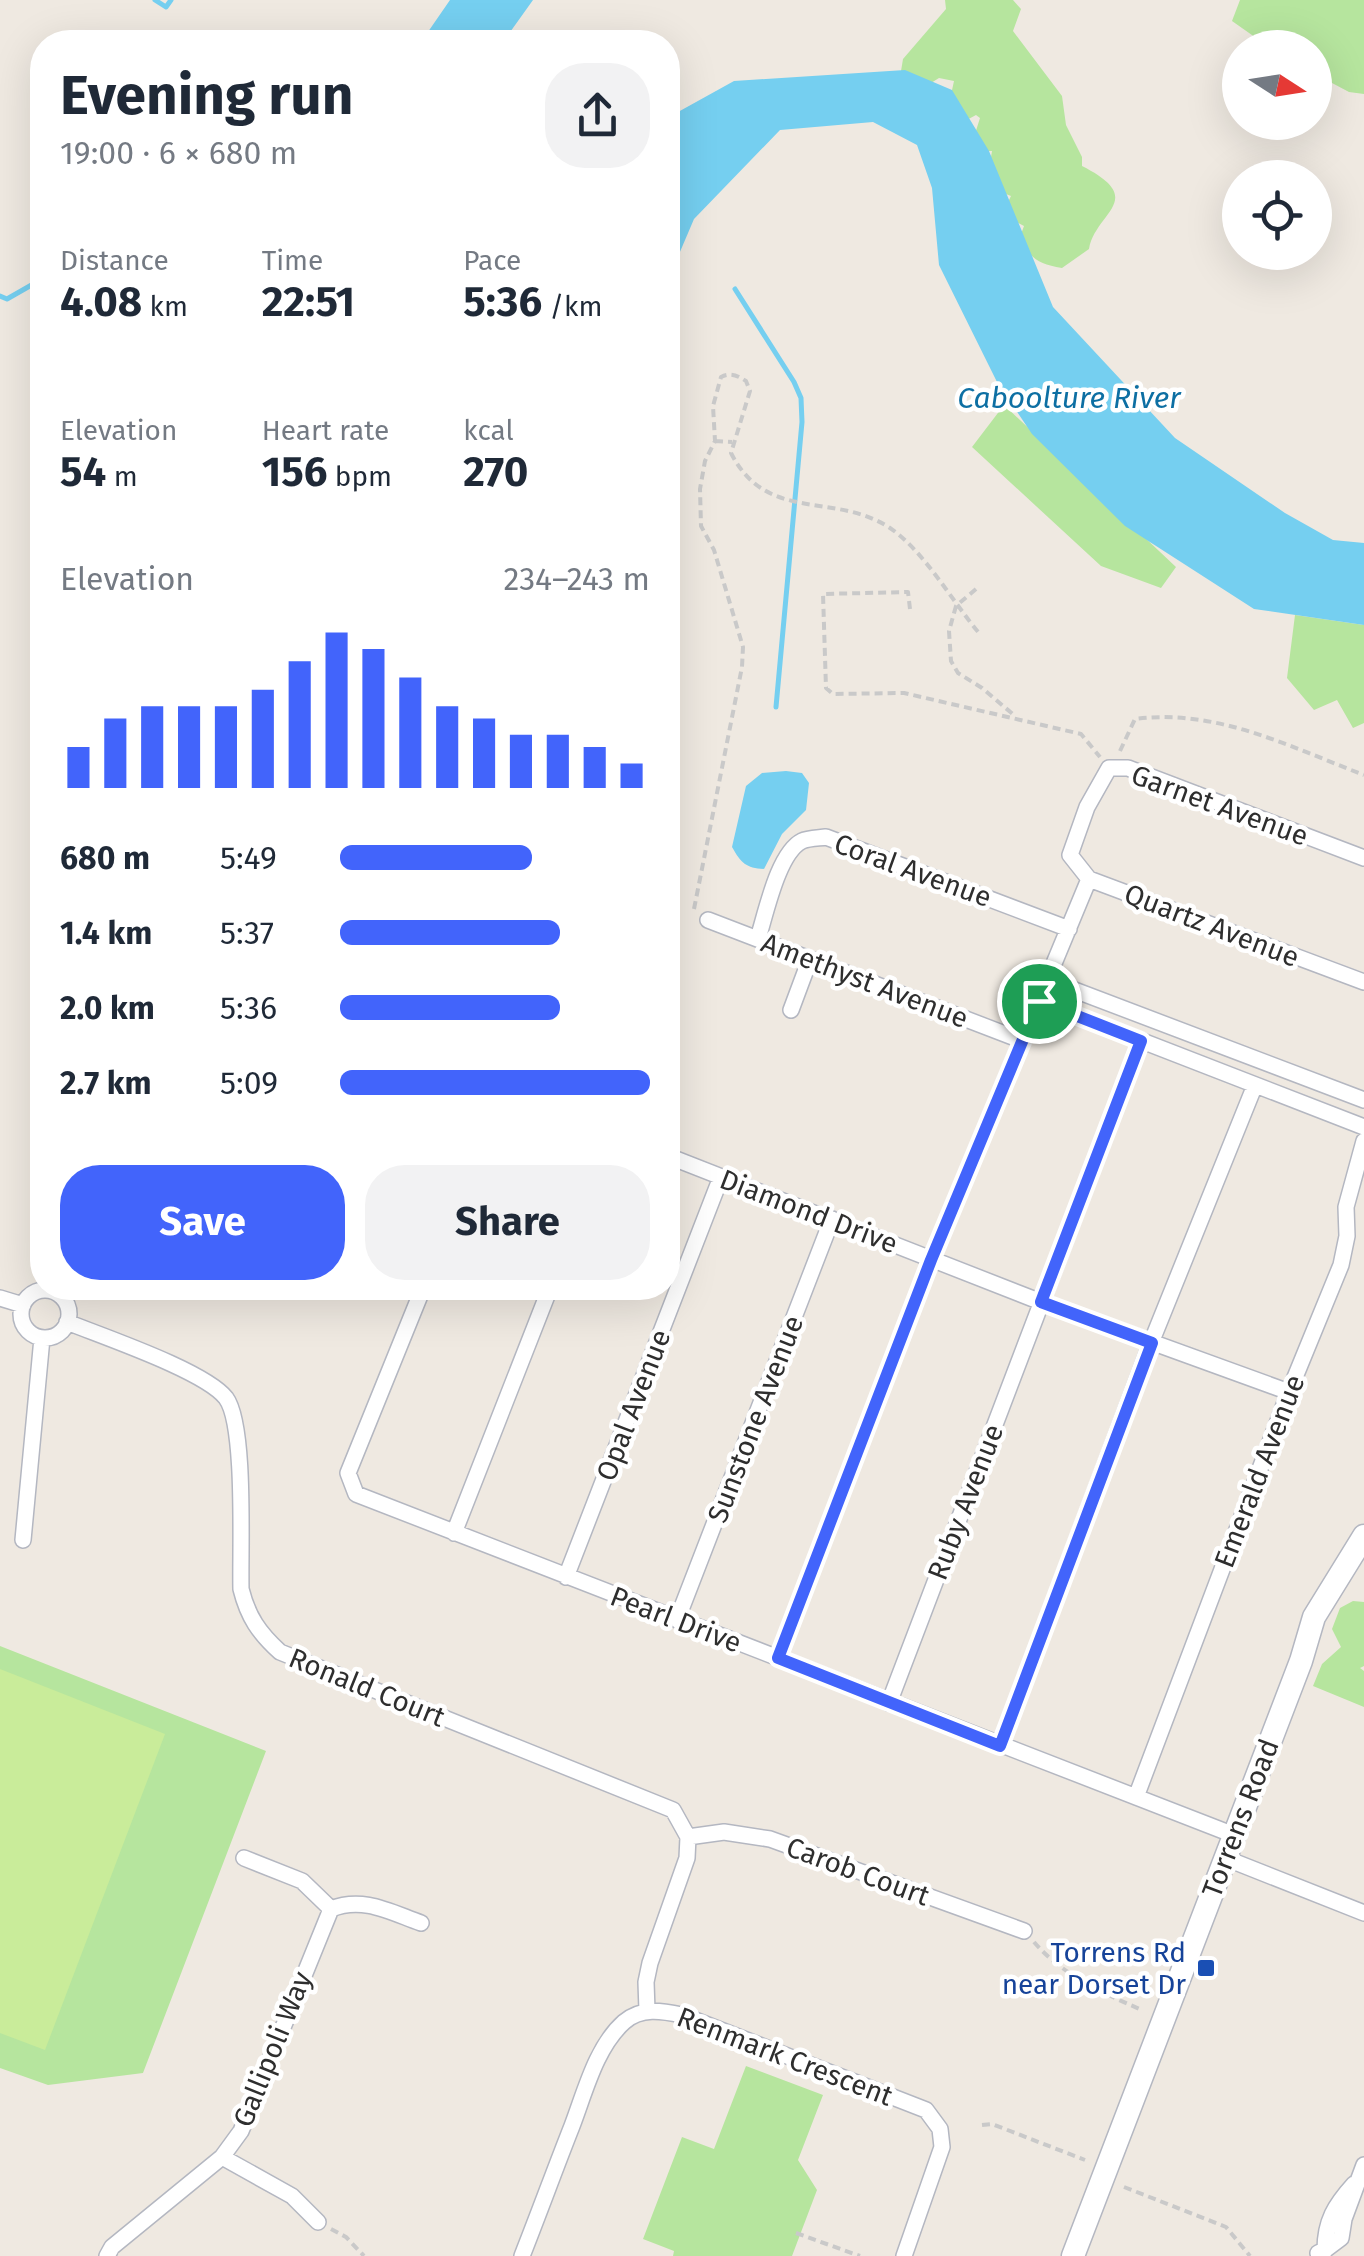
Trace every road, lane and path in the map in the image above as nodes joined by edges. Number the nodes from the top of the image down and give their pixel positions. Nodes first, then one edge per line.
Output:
1 (715, 441) junction
2 (732, 442) junction
3 (976, 589) dead end
4 (956, 606) junction
5 (910, 609) dead end
6 (980, 633) dead end
7 (1018, 720) junction
8 (1109, 768) junction
9 (1364, 775) edge
10 (1070, 855) joint
11 (1364, 858) edge
12 (1089, 878) junction
13 (708, 920) joint
14 (1069, 929) junction
15 (758, 938) junction
16 (810, 959) junction
17 (1048, 980) junction
18 (1364, 982) edge
19 (1039, 1001) junction
20 (791, 1010) dead end
21 (1023, 1040) junction
22 (1141, 1041) junction
23 (1255, 1085) junction
24 (1364, 1100) edge
25 (1364, 1127) edge
26 (1364, 1141) edge
27 (680, 1161) edge
28 (721, 1177) junction
29 (832, 1219) junction
30 (931, 1260) junction
31 (680, 1283) edge
32 (30, 1297) edge
33 (0, 1298) edge
34 (64, 1300) edge
35 (418, 1300) edge
36 (545, 1300) edge
37 (673, 1300) edge
38 (1041, 1302) junction
39 (23, 1305) junction
40 (68, 1322) junction
41 (42, 1338) junction
42 (1152, 1343) junction
43 (1289, 1392) junction
44 (454, 1533) junction
45 (1364, 1536) edge
46 (22, 1540) dead end
47 (1364, 1560) edge
48 (566, 1577) junction
49 (677, 1620) junction
50 (778, 1658) junction
51 (1301, 1661) junction
52 (889, 1702) junction
53 (1000, 1746) junction
54 (1136, 1798) junction
55 (1234, 1835) junction
56 (688, 1837) junction
57 (244, 1858) dead end
58 (1225, 1858) junction
59 (331, 1909) junction
60 (1362, 1910) edge
61 (421, 1924) dead end
62 (1024, 1931) joint
63 (1142, 2010) dead end
64 (648, 2011) junction
65 (982, 2125) dead end
66 (222, 2157) junction
67 (1084, 2160) dead end
68 (1364, 2165) edge
69 (1124, 2187) dead end
70 (318, 2222) joint
71 (796, 2233) dead end
72 (1320, 2254) edge
73 (106, 2256) edge
74 (364, 2256) edge
75 (522, 2256) edge
76 (860, 2256) edge
77 (904, 2256) edge
78 (1072, 2256) edge
79 (1250, 2256) edge
80 (1342, 2256) edge

1 - 2 path
1 - 2 path
1 - 13 path
2 - 4 path
3 - 4 path
4 - 6 path
4 - 7 path
5 - 7 path
7 - 8 path
8 - 9 path
8 - 10 street, Garnet Avenue
8 - 11 street, Garnet Avenue
10 - 12 street, Quartz Avenue
12 - 14 street
12 - 18 street, Quartz Avenue
13 - 15 street, Amethyst Avenue
14 - 15 street, Coral Avenue
14 - 17 street
15 - 16 street, Amethyst Avenue
16 - 20 street
16 - 21 street, Amethyst Avenue
17 - 19 street
17 - 24 street
19 - 21 street
19 - 22 street
21 - 30 street
22 - 23 street
22 - 38 street, Ruby Avenue
23 - 25 street
23 - 42 street
26 - 43 street, Emerald Avenue
27 - 28 street, Diamond Drive
28 - 29 street, Diamond Drive
28 - 31 street, Opal Avenue
29 - 30 street, Diamond Drive
29 - 49 street, Sunstone Avenue
30 - 38 street, Diamond Drive
30 - 50 street
32 - 39 street
33 - 39 street
34 - 40 street
35 - 44 street, Pearl Drive
36 - 44 street
37 - 48 street, Opal Avenue
38 - 42 street, Diamond Drive
38 - 52 street, Ruby Avenue
39 - 41 street
40 - 41 street
40 - 56 street, Ronald Court
41 - 46 street
42 - 43 street, Diamond Drive
42 - 53 street
43 - 54 street, Emerald Avenue
44 - 48 street, Pearl Drive
45 - 51 main road, Torrens Road
47 - 51 main road, Torrens Road
48 - 49 street, Pearl Drive
49 - 50 street, Pearl Drive
50 - 52 street, Pearl Drive
51 - 55 main road, Torrens Road
52 - 53 street, Pearl Drive
53 - 54 street, Pearl Drive
54 - 55 street, Pearl Drive
55 - 58 main road, Torrens Road
56 - 62 street, Carob Court
56 - 64 street
57 - 59 street
58 - 60 street
58 - 78 main road, Torrens Road
59 - 61 street
59 - 66 street, Gallipoli Way
62 - 63 path
64 - 75 street, Renmark Crescent
64 - 77 street, Renmark Crescent
65 - 67 path
66 - 70 street
66 - 73 street, Gallipoli Way
68 - 72 street
69 - 79 path
70 - 74 path
71 - 76 path
72 - 80 street

